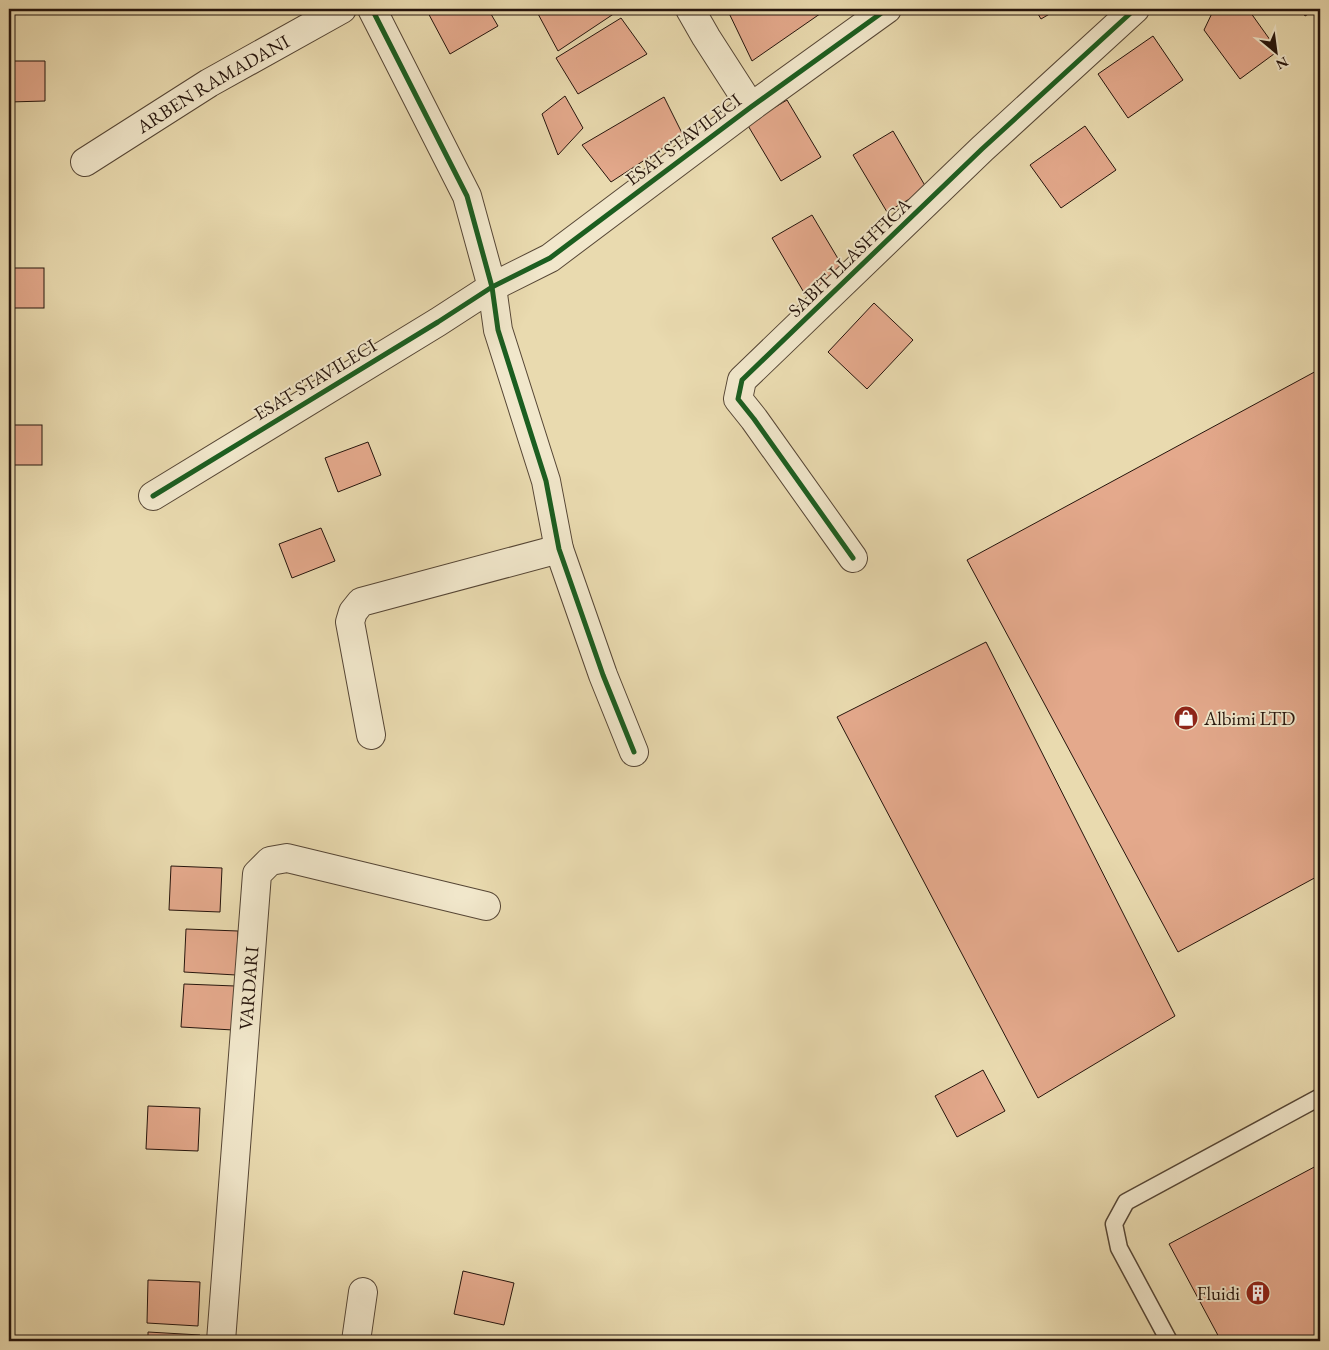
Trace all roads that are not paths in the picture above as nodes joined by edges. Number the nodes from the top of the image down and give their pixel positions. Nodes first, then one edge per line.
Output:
1 (342, 9) edge
2 (372, 9) edge
3 (690, 9) edge
4 (887, 9) edge
5 (1135, 9) edge
6 (751, 107) junction
7 (85, 162) dead end
8 (492, 287) junction
9 (153, 496) dead end
10 (559, 549) junction
11 (853, 558) dead end
12 (371, 735) dead end
13 (634, 752) dead end
14 (486, 906) dead end
15 (1320, 1097) edge
16 (363, 1292) dead end
17 (220, 1341) edge
18 (356, 1341) edge
19 (1169, 1341) edge

1 - 7 street, ARBEN RAMADANI
2 - 8 street
3 - 6 street, ESAT STAVILECI
4 - 6 street, ESAT STAVILECI
5 - 11 street, SABIT LLASHTICA
6 - 8 street, ESAT STAVILECI
8 - 9 street, ESAT STAVILECI
8 - 10 street
10 - 12 street
10 - 13 street
14 - 17 street, VARDARI
15 - 19 lane
16 - 18 street

